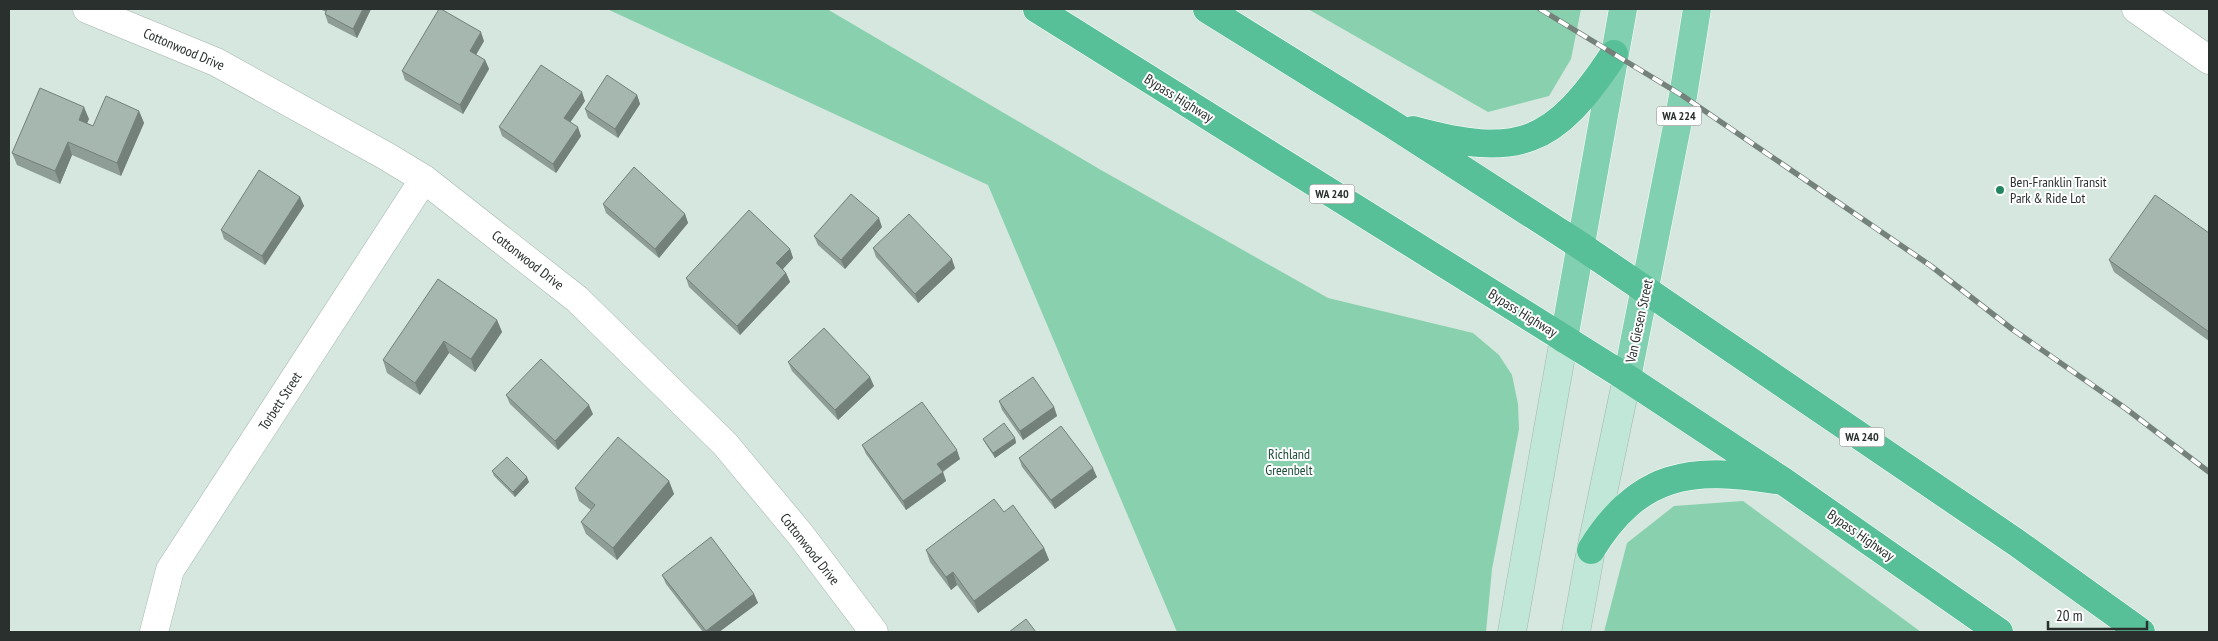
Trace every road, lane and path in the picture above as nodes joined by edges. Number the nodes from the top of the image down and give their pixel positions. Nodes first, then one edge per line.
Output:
1 (87, 9) edge
2 (1037, 9) edge
3 (1207, 9) edge
4 (1623, 9) edge
5 (1698, 9) edge
6 (2136, 9) edge
7 (1614, 54) junction
8 (2209, 60) edge
9 (1392, 124) junction
10 (424, 179) junction
11 (1581, 246) junction
12 (1646, 290) junction
13 (1564, 339) junction
14 (1627, 378) junction
15 (1783, 481) junction
16 (1591, 550) junction
17 (154, 632) edge
18 (874, 632) edge
19 (1512, 632) edge
20 (1576, 632) edge
21 (1999, 632) edge
22 (2141, 632) edge

1 - 10 street, Cottonwood Drive
2 - 13 highway, Bypass Highway / WA 240
3 - 9 highway, WA 240
4 - 7 main road
5 - 12 main road, Van Giesen Street / WA 224
6 - 8 street
7 - 9 highway
7 - 11 main road
9 - 11 highway, WA 240
10 - 17 street, Torbett Street
10 - 18 street, Cottonwood Drive
11 - 12 highway, WA 240
11 - 13 main road
12 - 14 main road, Van Giesen Street / WA 224
12 - 22 highway, WA 240
13 - 14 highway, Bypass Highway / WA 240
13 - 19 main road
14 - 15 highway, Bypass Highway / WA 240
14 - 16 main road, Van Giesen Street
15 - 16 highway
15 - 21 highway, Bypass Highway / WA 240
16 - 20 main road, Van Giesen Street

